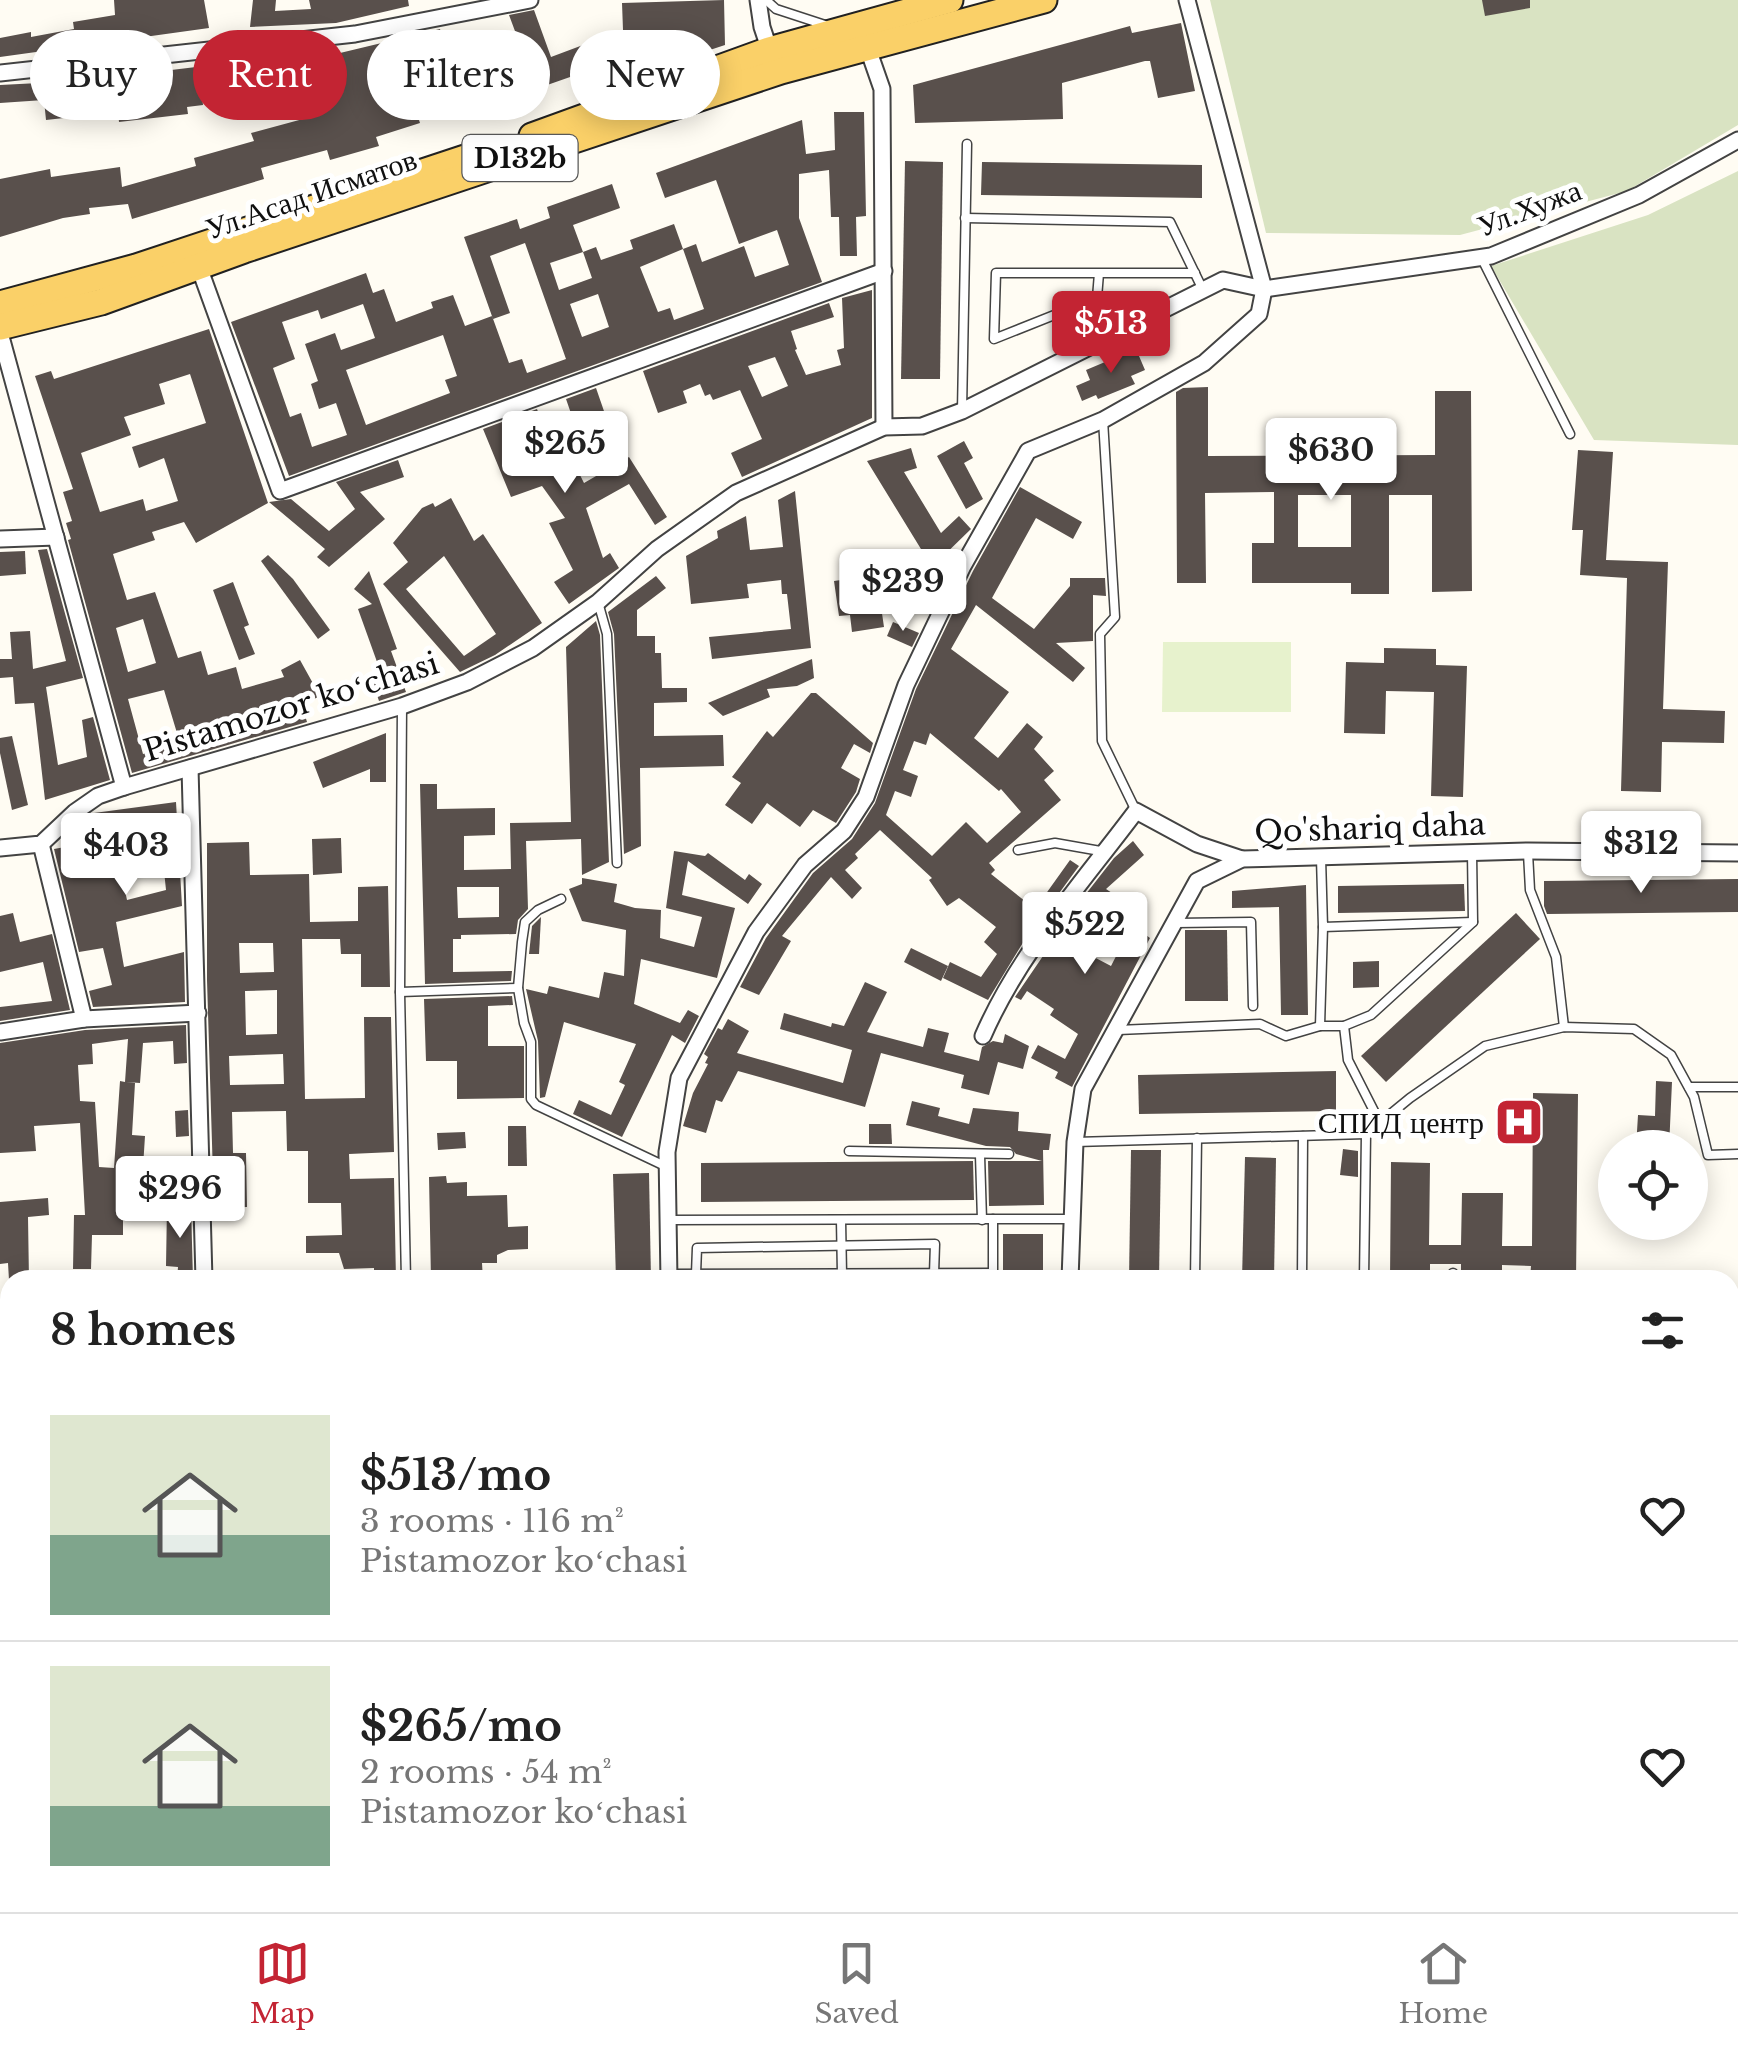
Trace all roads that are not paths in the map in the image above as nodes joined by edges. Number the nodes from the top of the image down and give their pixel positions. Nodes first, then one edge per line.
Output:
1 (530, 0) edge
2 (758, 0) edge
3 (766, 0) edge
4 (950, 0) edge
5 (1044, 0) edge
6 (1187, 0) edge
7 (838, 30) junction
8 (867, 46) junction
9 (775, 61) junction
10 (0, 73) edge
11 (1738, 140) edge
12 (967, 144) dead end
13 (966, 218) junction
14 (1481, 257) junction
15 (199, 266) junction
16 (884, 272) junction
17 (1099, 273) junction
18 (1196, 273) junction
19 (1264, 288) junction
20 (1203, 290) junction
21 (0, 304) edge
22 (0, 330) edge
23 (962, 411) junction
24 (1103, 420) junction
25 (884, 427) junction
26 (1570, 434) dead end
27 (56, 537) junction
28 (0, 539) edge
29 (598, 602) junction
30 (402, 706) junction
31 (190, 768) junction
32 (124, 787) junction
33 (1136, 811) junction
34 (41, 844) junction
35 (0, 848) edge
36 (1018, 850) dead end
37 (1528, 851) junction
38 (1106, 852) junction
39 (1738, 852) edge
40 (1472, 853) junction
41 (1321, 858) junction
42 (1242, 859) junction
43 (617, 863) dead end
44 (562, 899) dead end
45 (1473, 922) junction
46 (1172, 923) junction
47 (1323, 926) junction
48 (518, 988) junction
49 (400, 992) junction
50 (1253, 1006) dead end
51 (198, 1013) junction
52 (84, 1019) junction
53 (1320, 1026) junction
54 (1344, 1026) junction
55 (1564, 1028) junction
56 (1114, 1030) junction
57 (0, 1032) edge
58 (983, 1036) dead end
59 (1689, 1087) junction
60 (1738, 1087) edge
61 (1380, 1121) junction
62 (1366, 1134) junction
63 (1303, 1136) junction
64 (1197, 1138) junction
65 (1075, 1142) junction
66 (848, 1150) dead end
67 (980, 1154) junction
68 (1010, 1154) dead end
69 (1738, 1154) edge
70 (667, 1167) junction
71 (993, 1219) junction
72 (1073, 1219) junction
73 (667, 1220) junction
74 (841, 1220) junction
75 (982, 1220) junction
76 (842, 1246) junction
77 (204, 1270) edge
78 (406, 1270) edge
79 (669, 1270) edge
80 (696, 1270) edge
81 (842, 1270) edge
82 (934, 1270) edge
83 (992, 1270) edge
84 (1070, 1270) edge
85 (1195, 1270) edge
86 (1302, 1270) edge
87 (1364, 1270) edge

1 - 10 street
2 - 9 street
3 - 7 lane
4 - 7 main road, Ул.Асад Исматов / D132b
5 - 8 main road, Ул.Асад Исматов / D132b
6 - 19 street
7 - 9 main road, Ул.Асад Исматов / D132b
8 - 9 main road, Ул.Асад Исматов / D132b
8 - 16 street
9 - 15 main road, Ул.Асад Исматов / D132b
9 - 21 main road, Ул.Асад Исматов / D132b
11 - 14 street, Ул.Хужа
12 - 13 lane
13 - 18 lane
13 - 23 lane
14 - 19 street, Ул.Хужа
14 - 26 lane
15 - 16 street
15 - 22 main road, Ул.Асад Исматов / D132b
16 - 25 street
17 - 17 lane
17 - 18 lane
18 - 20 lane
19 - 20 street, Pistamozor koʻchasi
19 - 24 street
20 - 23 street, Pistamozor koʻchasi
22 - 27 street
23 - 25 street, Pistamozor koʻchasi
24 - 33 lane
24 - 70 street
25 - 29 street, Pistamozor koʻchasi
27 - 28 street
27 - 32 street
29 - 30 street, Pistamozor koʻchasi
29 - 43 lane
30 - 31 street, Pistamozor koʻchasi
30 - 49 lane
31 - 32 street, Pistamozor koʻchasi
31 - 51 street
32 - 34 street
33 - 38 street
33 - 42 street
34 - 35 street
34 - 52 street
36 - 38 lane
37 - 39 street, Qo'shariq daha
37 - 40 street, Qo'shariq daha
37 - 55 lane
38 - 58 street
40 - 41 street, Qo'shariq daha
40 - 45 lane
41 - 42 street, Qo'shariq daha
41 - 47 lane
42 - 46 street, Qo'shariq daha
44 - 48 lane
45 - 47 lane
45 - 54 lane
46 - 50 lane
46 - 56 street, Qo'shariq daha
47 - 53 lane
48 - 49 lane
48 - 70 lane
49 - 78 lane
51 - 52 street
51 - 77 street
52 - 57 street
53 - 54 lane
53 - 56 lane
54 - 61 lane
55 - 59 lane
55 - 61 lane
56 - 65 street, Qo'shariq daha
59 - 60 lane
59 - 69 lane
61 - 62 lane
62 - 63 lane
62 - 87 lane
63 - 64 lane
63 - 86 lane
64 - 65 lane
64 - 85 lane
65 - 72 street, Qo'shariq daha
66 - 67 lane
67 - 68 lane
67 - 75 lane
70 - 73 street
71 - 72 lane
71 - 75 lane
71 - 83 lane
72 - 84 street, Qo'shariq daha
73 - 74 lane
73 - 79 street
74 - 75 lane
74 - 76 lane
76 - 80 lane
76 - 81 lane
76 - 82 lane

